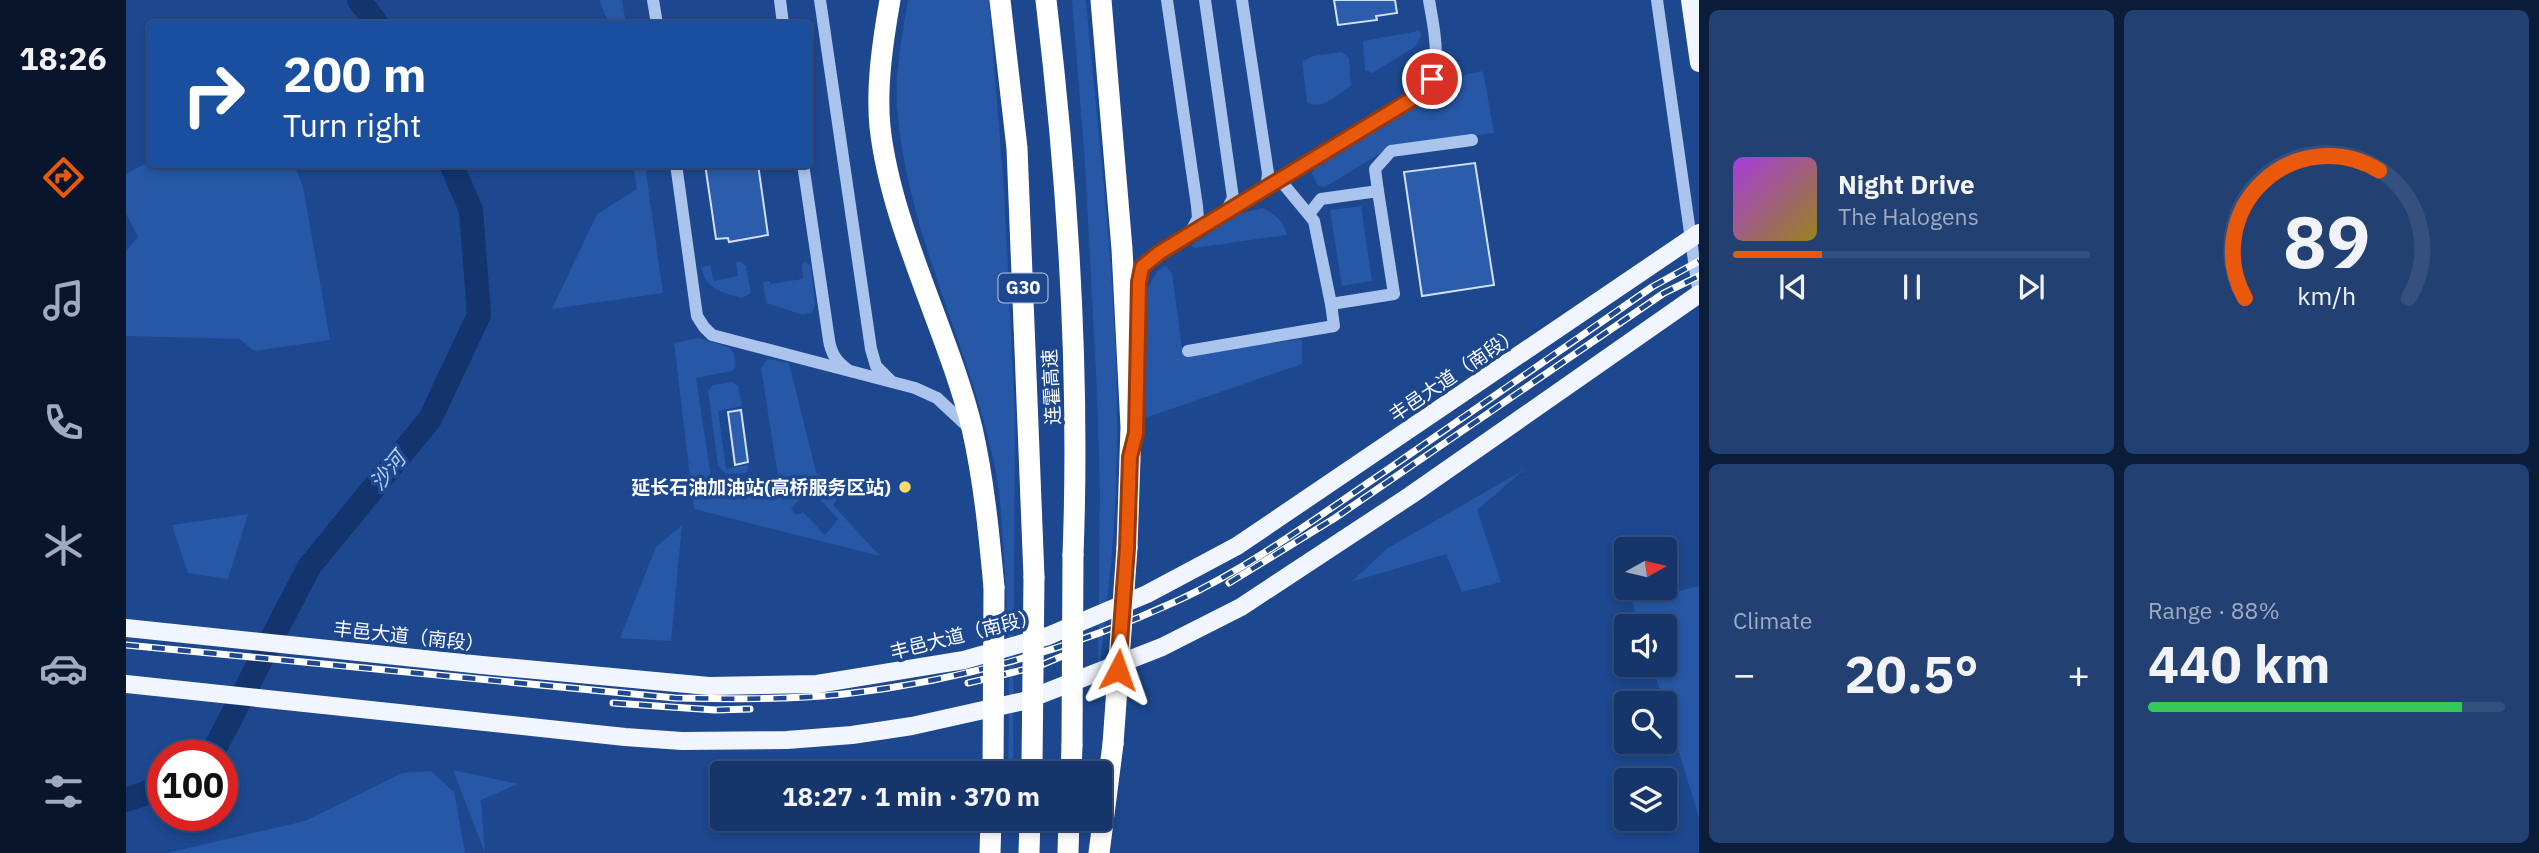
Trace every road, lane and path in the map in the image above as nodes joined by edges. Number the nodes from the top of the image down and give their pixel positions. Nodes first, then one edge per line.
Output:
1 (653, 0) edge
2 (780, 0) edge
3 (820, 0) edge
4 (890, 0) edge
5 (1000, 0) edge
6 (1046, 0) edge
7 (1101, 0) edge
8 (1167, 0) edge
9 (1205, 0) edge
10 (1242, 0) edge
11 (1429, 0) edge
12 (1657, 0) edge
13 (1690, 0) edge
14 (656, 21) edge
15 (783, 21) edge
16 (1699, 63) edge
17 (1472, 140) dead end
18 (677, 168) edge
19 (804, 168) edge
20 (1280, 180) junction
21 (1378, 191) junction
22 (1260, 192) junction
23 (1223, 214) junction
24 (1309, 214) junction
25 (1187, 236) junction
26 (1695, 236) edge
27 (1699, 295) edge
28 (1331, 304) junction
29 (1188, 351) dead end
30 (851, 371) junction
31 (891, 381) junction
32 (974, 442) junction
33 (1130, 457) junction
34 (126, 628) edge
35 (126, 684) edge
36 (993, 761) edge
37 (1032, 761) edge
38 (1071, 761) edge
39 (991, 831) edge
40 (1030, 831) edge
41 (1069, 831) edge
42 (990, 853) edge
43 (1029, 853) edge
44 (1068, 853) edge
45 (1099, 853) edge

1 - 14 street
2 - 15 street
3 - 31 street
4 - 32 highway
5 - 37 highway, 连霍高速 / G30, bridge
6 - 38 highway, 连霍高速 / G30, bridge
7 - 33 highway
8 - 25 street
9 - 23 street
10 - 22 street
11 - 20 street
12 - 26 street
13 - 16 main road
17 - 21 street
18 - 30 street
19 - 30 street
20 - 22 street
20 - 24 street
21 - 24 street
21 - 28 street
22 - 23 street
23 - 25 street
24 - 28 street
25 - 33 street
26 - 27 street
26 - 34 main road, 丰邑大道（南段）
27 - 35 main road
28 - 29 street
30 - 31 street
31 - 32 street
32 - 36 highway, bridge
33 - 45 highway, bridge
39 - 42 highway
40 - 43 highway
41 - 44 highway

